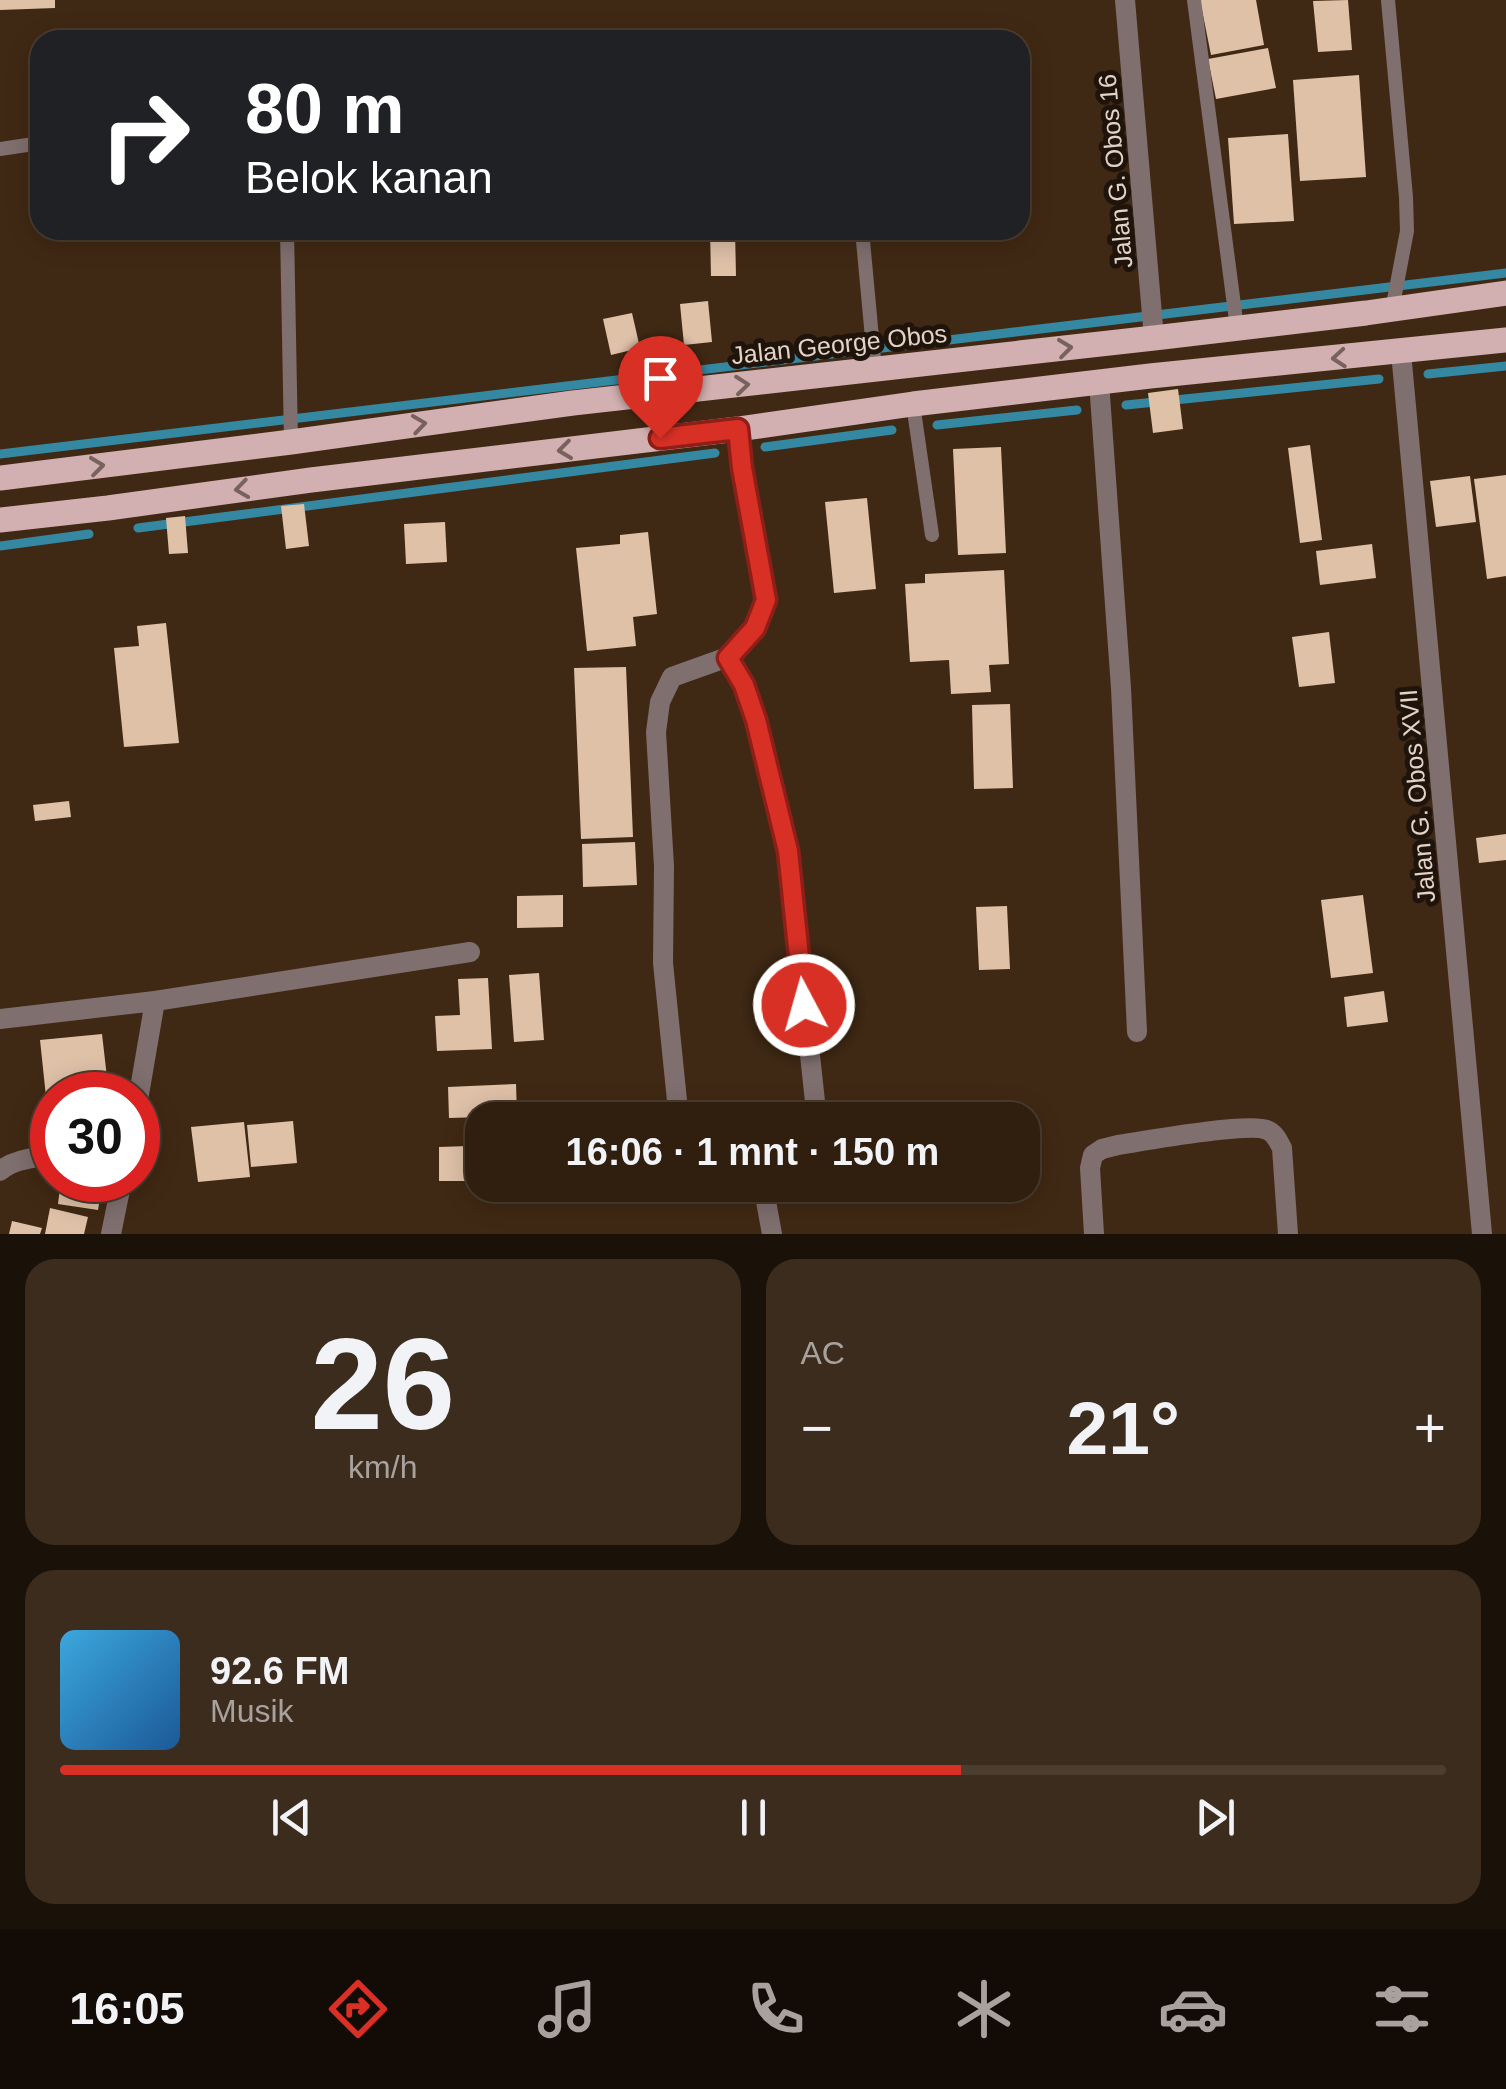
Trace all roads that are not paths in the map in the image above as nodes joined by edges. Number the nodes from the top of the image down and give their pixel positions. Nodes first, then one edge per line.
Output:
1 (1125, 0) edge
2 (1194, 0) edge
3 (1388, 0) edge
4 (30, 145) edge
5 (0, 149) edge
6 (288, 240) edge
7 (863, 240) edge
8 (1506, 294) edge
9 (1392, 310) junction
10 (1236, 328) junction
11 (1154, 338) junction
12 (1506, 340) edge
13 (1401, 352) junction
14 (875, 370) junction
15 (1100, 382) junction
16 (913, 404) junction
17 (738, 429) junction
18 (291, 442) junction
19 (0, 478) edge
20 (0, 520) edge
21 (932, 535) dead end
22 (728, 658) junction
23 (470, 952) dead end
24 (155, 1001) junction
25 (0, 1019) edge
26 (1137, 1032) dead end
27 (143, 1072) edge
28 (677, 1102) edge
29 (815, 1102) edge
30 (30, 1159) edge
31 (0, 1172) edge
32 (118, 1202) edge
33 (767, 1202) edge
34 (111, 1234) edge
35 (772, 1234) edge
36 (1094, 1234) edge
37 (1288, 1234) edge
38 (1482, 1234) edge

1 - 11 street, Jalan G. Obos 16
2 - 10 lane
3 - 9 lane
4 - 5 lane
6 - 18 lane
7 - 14 lane
8 - 9 main road, Jalan George Obos
9 - 10 main road, Jalan George Obos
10 - 11 main road, Jalan George Obos
14 -> 11 main road, Jalan George Obos
12 - 13 main road
13 -> 15 main road
13 - 38 street, Jalan G. Obos XVII
18 -> 14 main road, Jalan George Obos
15 - 16 main road
15 - 26 street
16 - 17 main road
16 - 21 lane
17 -> 20 main road
17 - 22 street
19 -> 18 main road, Jalan George Obos
22 - 28 street
22 - 29 street
23 - 24 street
24 - 25 street
24 - 27 street
30 - 31 street
32 - 34 street
33 - 35 street
36 - 37 street

